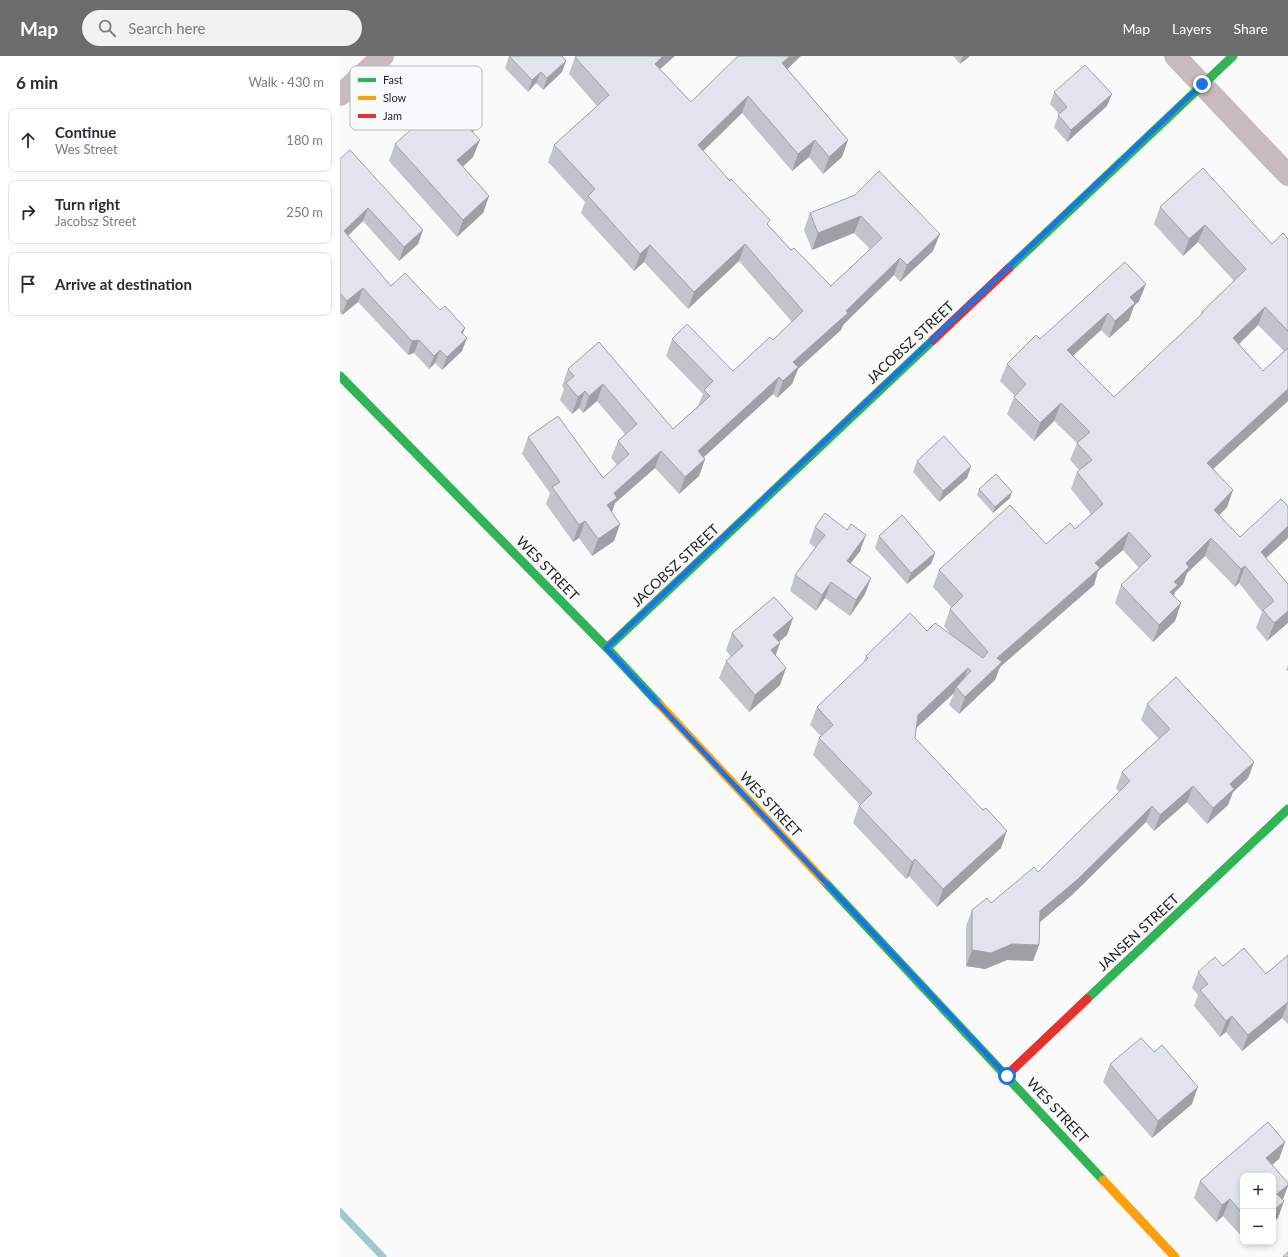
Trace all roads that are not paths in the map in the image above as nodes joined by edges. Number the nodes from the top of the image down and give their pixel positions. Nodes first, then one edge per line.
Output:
1 (383, 56) edge
2 (1174, 56) edge
3 (1233, 56) edge
4 (372, 66) edge
5 (1202, 84) junction
6 (350, 86) edge
7 (340, 95) edge
8 (1288, 175) edge
9 (340, 376) edge
10 (606, 648) junction
11 (1288, 809) edge
12 (1007, 1076) junction
13 (1175, 1257) edge

1 - 4 street
2 - 5 street
3 - 5 street, JACOBSZ STREET
5 - 8 street
5 - 10 street, JACOBSZ STREET
6 - 7 street
9 - 10 street, WES STREET
10 - 12 street, WES STREET
11 - 12 street, JANSEN STREET
12 - 13 street, WES STREET

